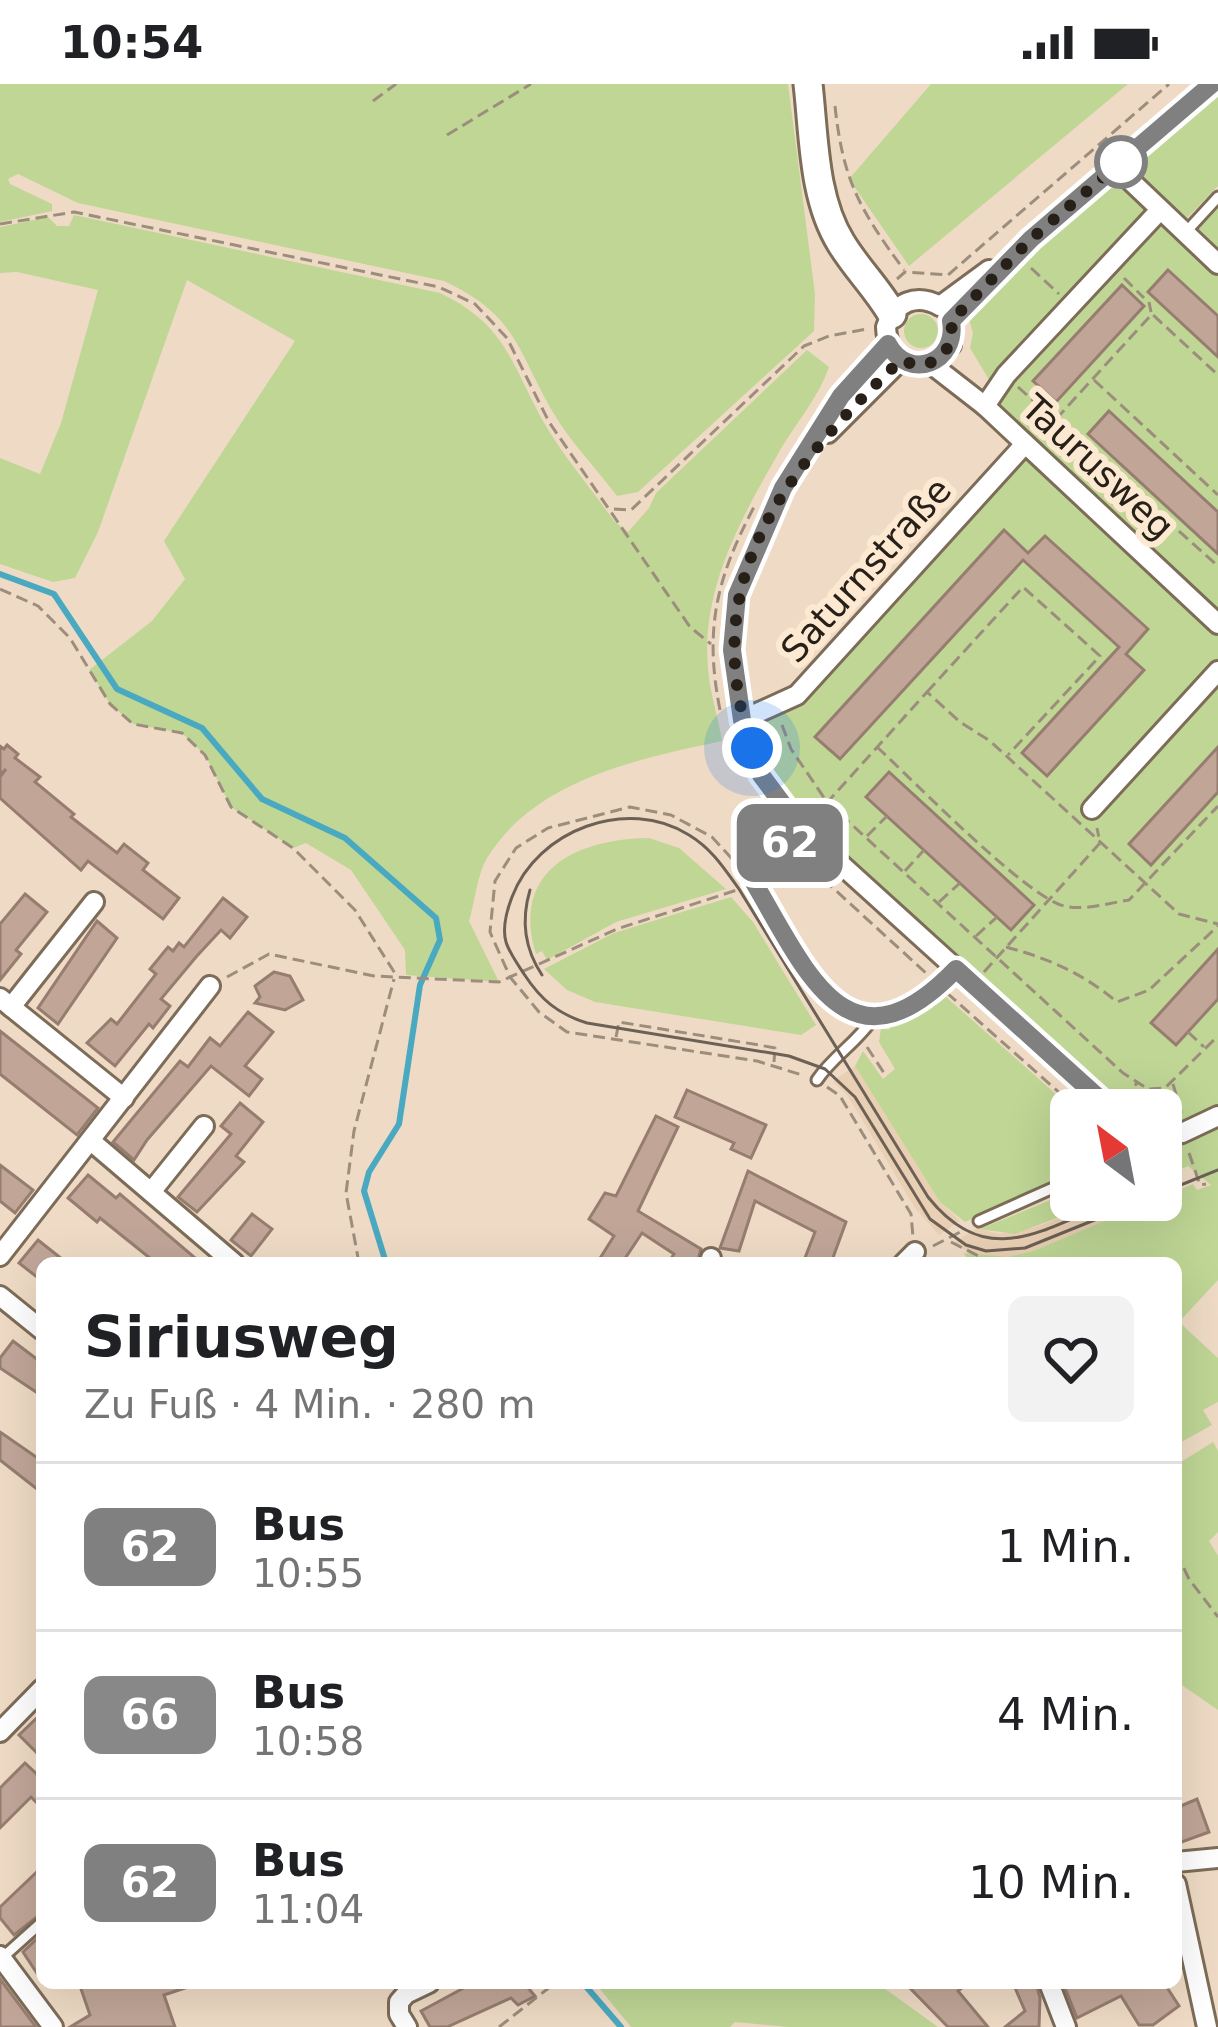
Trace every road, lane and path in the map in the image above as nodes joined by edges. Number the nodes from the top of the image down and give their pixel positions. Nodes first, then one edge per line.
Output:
1 (396, 84) edge
2 (531, 84) edge
3 (808, 84) edge
4 (1169, 84) edge
5 (1212, 84) edge
6 (373, 101) dead end
7 (835, 104) dead end
8 (447, 135) dead end
9 (1116, 167) junction
10 (1218, 197) edge
11 (1160, 210) junction
12 (0, 224) edge
13 (1185, 233) junction
14 (1031, 239) junction
15 (1016, 255) junction
16 (1218, 263) edge
17 (1109, 264) junction
18 (1072, 305) junction
19 (890, 314) junction
20 (945, 314) junction
21 (1152, 314) junction
22 (888, 344) junction
23 (947, 351) junction
24 (901, 360) junction
25 (931, 364) junction
26 (1218, 375) edge
27 (1006, 376) junction
28 (1093, 379) junction
29 (985, 406) junction
30 (1055, 421) junction
31 (1024, 445) junction
32 (783, 488) junction
33 (1218, 495) edge
34 (613, 509) junction
35 (1218, 566) edge
36 (0, 589) edge
37 (1218, 624) edge
38 (712, 645) dead end
39 (1218, 671) edge
40 (927, 692) junction
41 (776, 706) junction
42 (742, 720) junction
43 (877, 747) junction
44 (1007, 757) junction
45 (827, 802) junction
46 (1218, 806) edge
47 (1092, 809) joint
48 (887, 816) dead end
49 (802, 830) junction
50 (866, 837) junction
51 (1100, 843) junction
52 (924, 850) dead end
53 (904, 872) junction
54 (753, 881) junction
55 (960, 883) dead end
56 (1147, 885) junction
57 (1049, 899) junction
58 (94, 902) dead end
59 (938, 903) junction
60 (997, 917) dead end
61 (1218, 925) edge
62 (976, 937) junction
63 (1006, 947) junction
64 (998, 957) junction
65 (956, 969) junction
66 (510, 976) junction
67 (399, 978) junction
68 (973, 985) junction
69 (210, 986) joint
70 (6, 1002) edge
71 (874, 1017) junction
72 (1188, 1032) dead end
73 (1218, 1036) edge
74 (861, 1037) junction
75 (615, 1040) junction
76 (1207, 1049) junction
77 (773, 1064) junction
78 (886, 1076) dead end
79 (817, 1080) junction
80 (1173, 1082) junction
81 (1089, 1089) edge
82 (124, 1098) junction
83 (1218, 1116) edge
84 (204, 1126) dead end
85 (1184, 1140) junction
86 (91, 1141) junction
87 (1206, 1184) dead end
88 (1050, 1190) edge
89 (151, 1192) junction
90 (979, 1222) joint
91 (4, 1244) edge
92 (227, 1257) edge
93 (357, 1257) edge
94 (910, 1257) edge
95 (981, 1257) edge
96 (0, 1296) edge
97 (36, 1325) edge
98 (1182, 1564) edge
99 (1218, 1617) edge
100 (36, 1695) edge
101 (0, 1732) edge
102 (1218, 1858) edge
103 (1182, 1861) edge
104 (1182, 1911) edge
105 (36, 1927) edge
106 (1, 1957) edge
107 (416, 1989) edge
108 (547, 1989) edge
109 (1051, 1989) edge
110 (53, 2027) edge
111 (407, 2027) edge
112 (499, 2027) edge
113 (1066, 2027) edge
114 (1208, 2027) edge

1 - 6 path
2 - 8 path
3 - 19 street
4 - 7 path
5 - 9 street
9 - 11 street
9 - 14 street
10 - 13 lane
11 - 13 street
11 - 17 street
12 - 34 path
13 - 16 street
14 - 15 street
14 - 20 street
15 - 18 path
15 - 20 street
17 - 18 street
17 - 21 path
18 - 27 street
19 - 20 street
19 - 22 street
19 - 34 path
20 - 23 street
21 - 26 path
21 - 28 path
22 - 24 street
22 - 32 street, Saturnstraße
23 - 25 street
23 - 29 street, Taurusweg
24 - 25 street
24 - 32 street, Saturnstraße
25 - 29 street, Taurusweg
27 - 29 street
27 - 30 path
28 - 30 path
28 - 33 path
29 - 31 street, Taurusweg
30 - 35 path
31 - 37 street, Taurusweg
31 - 41 street, Saturnstraße
32 - 42 street, Saturnstraße
34 - 38 path
36 - 67 path
39 - 47 street
40 - 43 path
40 - 44 path
40 - 44 path
41 - 42 street, Saturnstraße
41 - 45 path
42 - 49 street, Saturnstraße
43 - 45 path
43 - 57 path
44 - 51 path
45 - 49 path
45 - 50 path
46 - 56 path
47 - 51 path
48 - 50 path
49 - 54 lane
49 - 65 street, Saturnstraße
50 - 53 path
51 - 56 path
51 - 57 path
52 - 53 path
53 - 59 path
54 - 66 path
54 - 66 path
54 - 71 lane
55 - 59 path
56 - 57 path
56 - 61 path
57 - 63 path
58 - 70 street
59 - 62 path
60 - 62 path
61 - 63 path
62 - 64 path
63 - 64 path
64 - 68 path
64 - 80 path
65 - 68 street, Saturnstraße
65 - 71 lane
66 - 67 path
66 - 75 path
67 - 69 path
67 - 93 path
68 - 81 street, Saturnstraße
69 - 82 street
70 - 82 street
71 - 74 lane
72 - 76 path
73 - 76 path
74 - 78 path
74 - 79 lane
75 - 77 path
75 - 77 path
76 - 80 path
77 - 79 path
79 - 94 path
80 - 85 path
82 - 86 street
83 - 85 street
84 - 89 street
85 - 87 path
86 - 89 street
86 - 91 street
88 - 90 lane
89 - 92 street
90 - 95 path
96 - 97 street
98 - 99 path
100 - 101 street
102 - 103 street
104 - 114 street
105 - 106 lane
106 - 110 street
107 - 111 street
108 - 112 path
109 - 113 street

